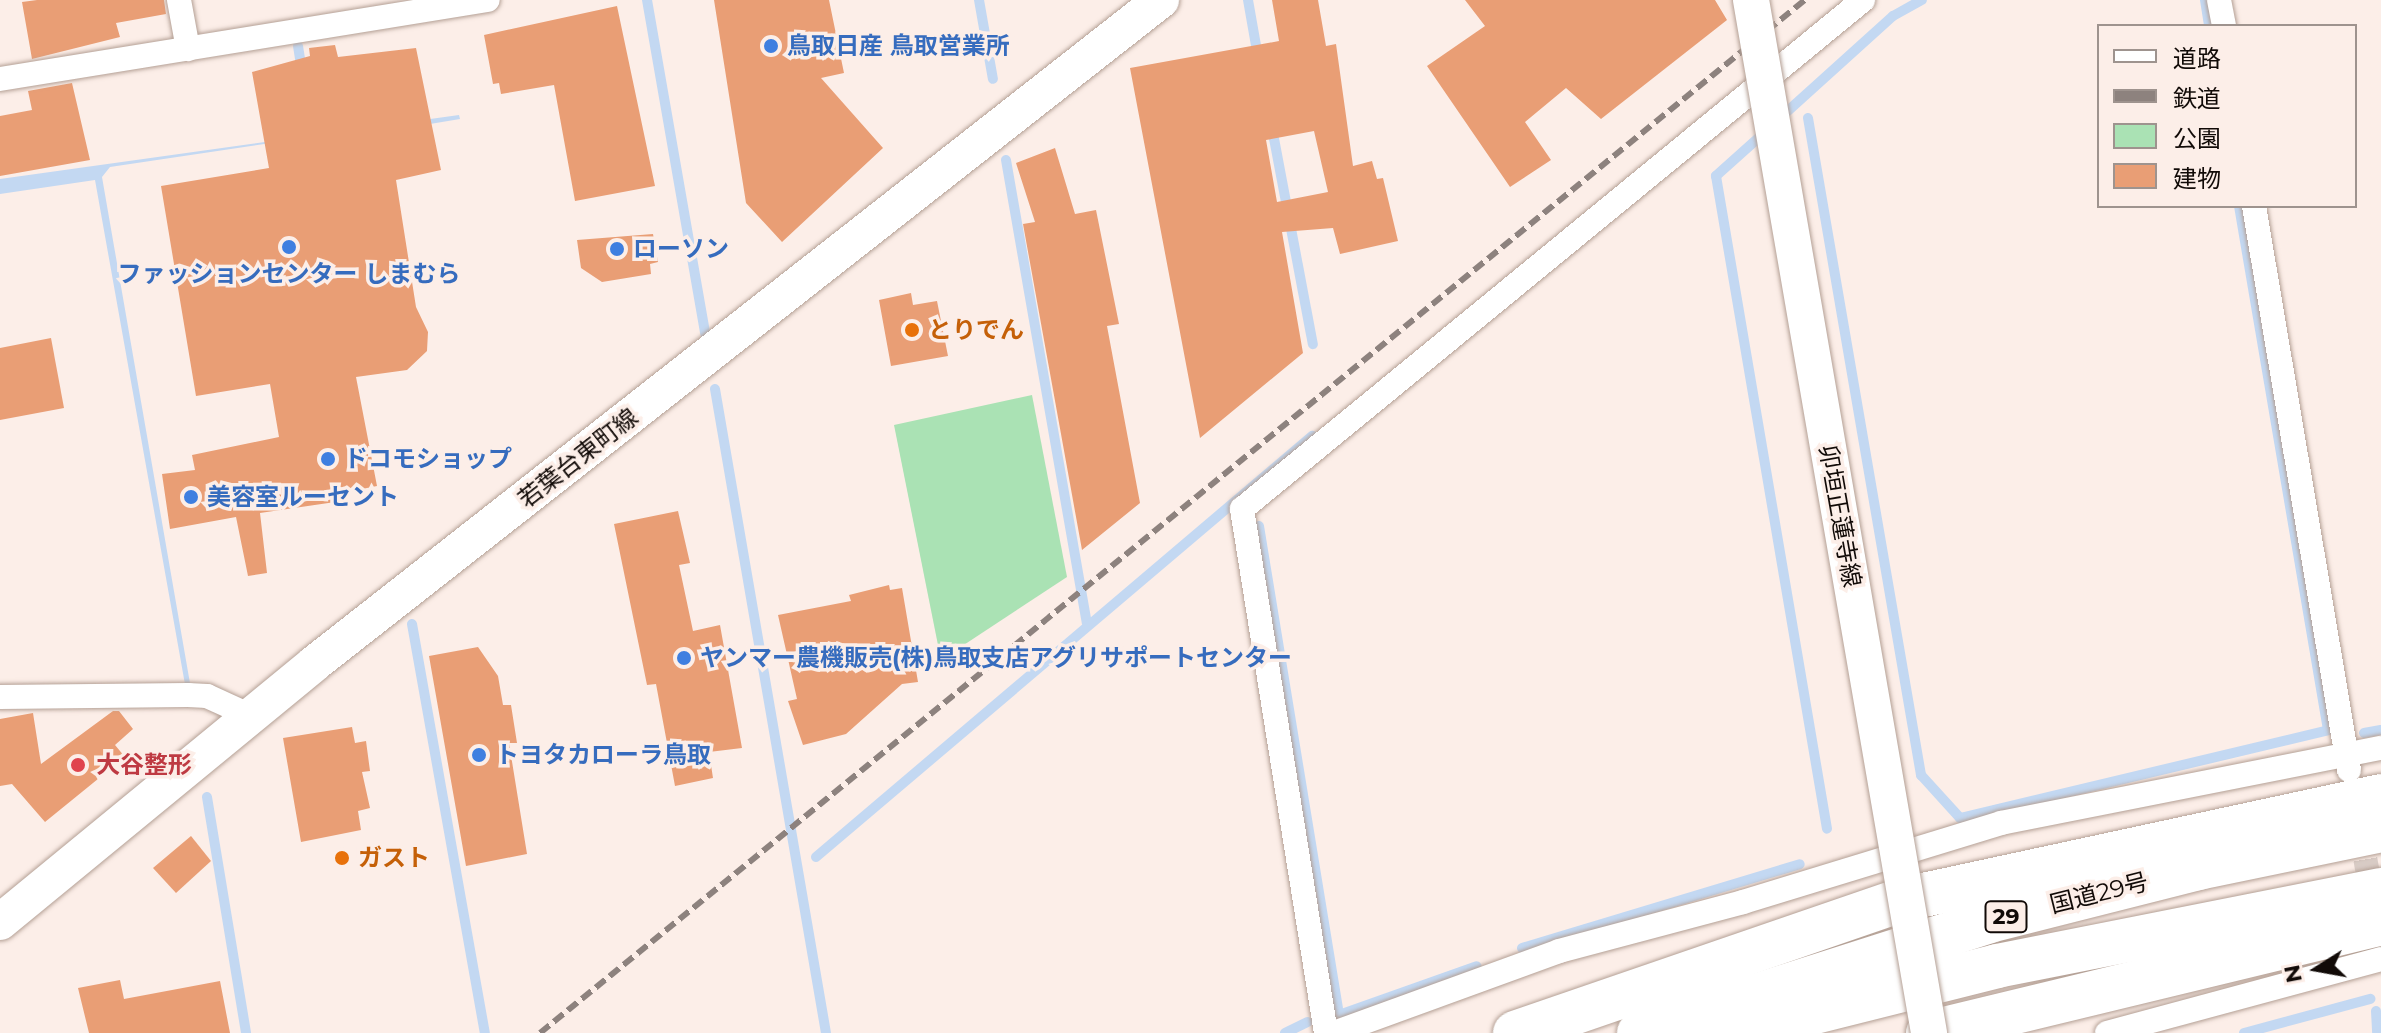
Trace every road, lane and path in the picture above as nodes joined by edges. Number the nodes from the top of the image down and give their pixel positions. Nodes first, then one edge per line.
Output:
1 (179, 0) edge
2 (488, 0) edge
3 (1161, 0) edge
4 (1751, 0) edge
5 (1863, 0) edge
6 (2219, 0) edge
7 (2224, 24) edge
8 (188, 49) junction
9 (0, 79) edge
10 (2254, 208) edge
11 (0, 697) edge
12 (251, 716) junction
13 (2381, 748) edge
14 (2358, 774) edge
15 (2381, 830) edge
16 (2381, 890) edge
17 (1905, 899) junction
18 (0, 922) edge
19 (2381, 923) edge
20 (2381, 959) edge
21 (1326, 1033) edge
22 (1334, 1033) edge
23 (1515, 1033) edge
24 (1639, 1033) edge
25 (1731, 1033) edge
26 (1929, 1033) edge
27 (2107, 1033) edge

1 - 8 street
2 - 8 street
3 - 12 main road, 若葉台東町線
4 - 17 main road, 卯垣正蓮寺線, bridge
5 - 21 street
6 - 7 street
8 - 9 street
10 - 14 street
11 - 12 street
12 - 18 main road, 若葉台東町線
13 - 14 street
14 - 17 highway
14 - 22 street
15 - 24 highway, 国道29号 / 29
16 - 25 highway, 国道29号 / 29
17 - 23 highway
17 - 26 main road, 卯垣正蓮寺線, bridge
19 - 26 highway
20 - 27 street

